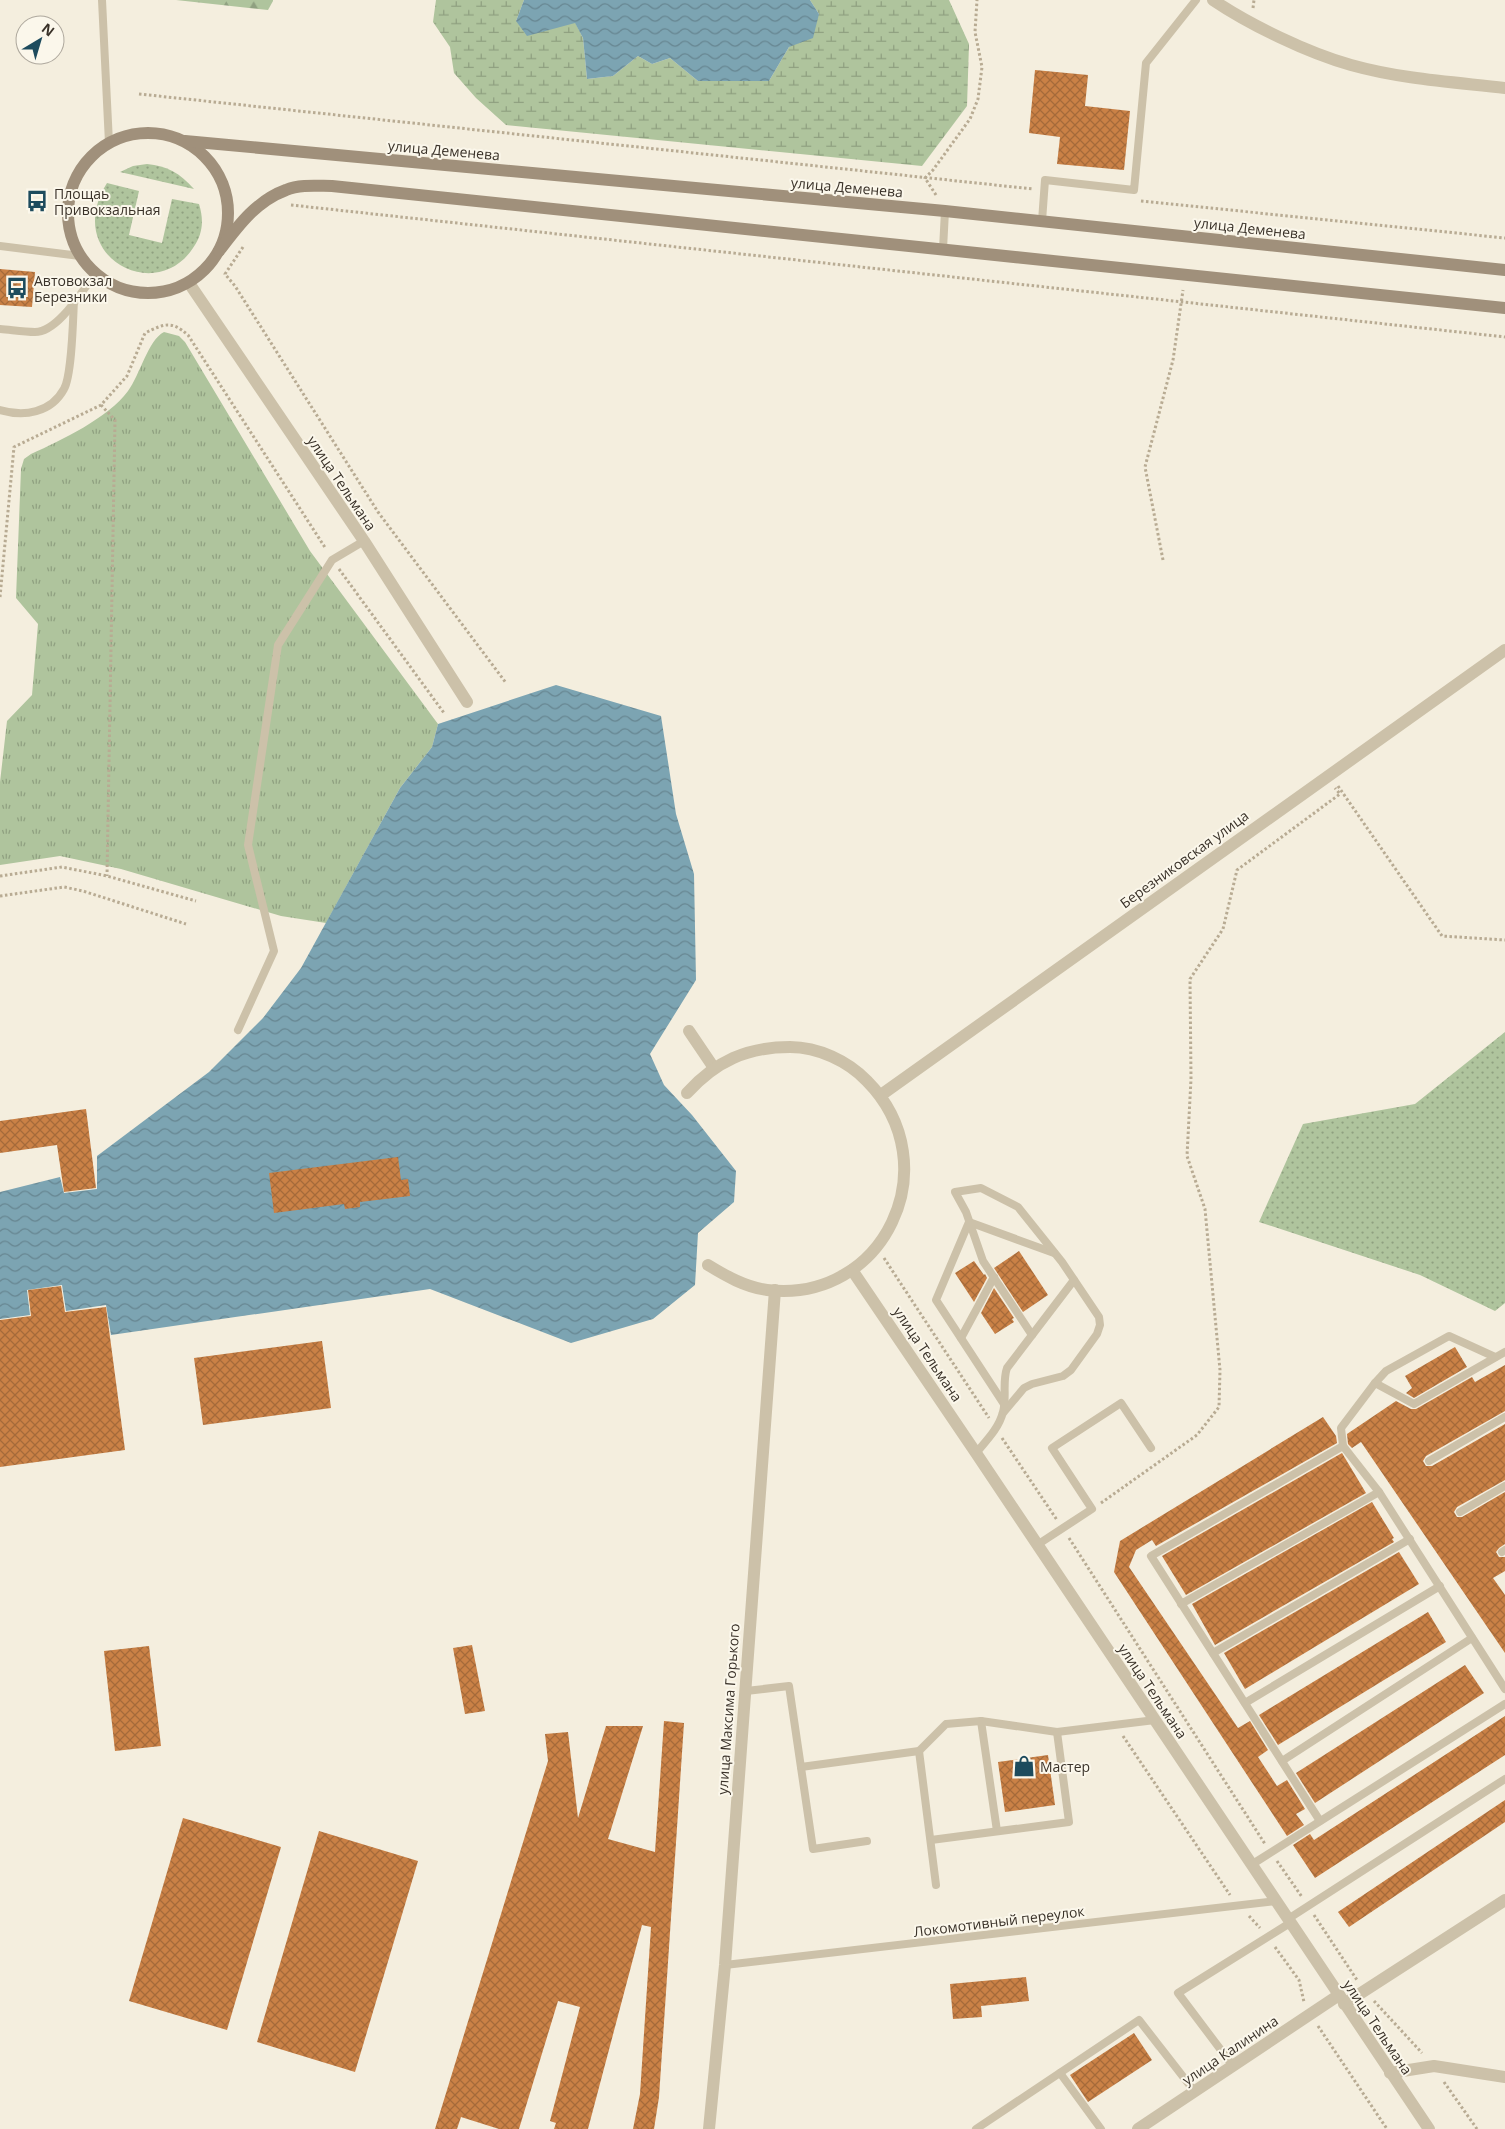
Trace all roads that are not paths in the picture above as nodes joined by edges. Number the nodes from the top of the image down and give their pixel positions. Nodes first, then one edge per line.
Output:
1 (102, 0) edge
2 (1196, 0) edge
3 (1213, 0) edge
4 (1505, 88) edge
5 (185, 141) junction
6 (108, 143) junction
7 (946, 211) junction
8 (1042, 221) junction
9 (0, 246) edge
10 (943, 248) junction
11 (220, 251) junction
12 (80, 256) junction
13 (1505, 270) edge
14 (95, 274) junction
15 (189, 283) junction
16 (74, 300) junction
17 (1505, 308) edge
18 (0, 329) edge
19 (0, 410) edge
20 (364, 541) junction
21 (1505, 650) edge
22 (467, 702) dead end
23 (238, 1030) dead end
24 (689, 1031) dead end
25 (714, 1068) junction
26 (687, 1093) dead end
27 (881, 1095) junction
28 (970, 1222) junction
29 (1056, 1253) junction
30 (708, 1265) dead end
31 (852, 1270) junction
32 (994, 1277) junction
33 (1074, 1280) junction
34 (775, 1290) junction
35 (1032, 1335) junction
36 (961, 1338) junction
37 (1505, 1352) edge
38 (1495, 1357) junction
39 (1375, 1383) junction
40 (1004, 1404) junction
41 (1003, 1413) junction
42 (1505, 1417) edge
43 (1343, 1446) junction
44 (1151, 1448) dead end
45 (976, 1452) junction
46 (1429, 1461) dead end
47 (1505, 1486) edge
48 (1379, 1492) junction
49 (1460, 1512) dead end
50 (1410, 1539) junction
51 (1038, 1545) junction
52 (1440, 1586) junction
53 (1181, 1604) junction
54 (1472, 1638) junction
55 (1213, 1653) junction
56 (1505, 1688) edge
57 (746, 1691) junction
58 (1245, 1703) junction
59 (1505, 1704) edge
60 (1155, 1720) junction
61 (981, 1721) junction
62 (1057, 1732) junction
63 (919, 1751) junction
64 (1282, 1761) junction
65 (801, 1767) junction
66 (1505, 1778) edge
67 (1320, 1821) junction
68 (997, 1831) junction
69 (931, 1840) junction
70 (867, 1841) dead end
71 (1251, 1865) junction
72 (936, 1885) dead end
73 (1505, 1900) edge
74 (1276, 1901) junction
75 (1289, 1921) junction
76 (725, 1965) junction
77 (1342, 2000) junction
78 (1233, 2066) junction
79 (1060, 2073) junction
80 (1390, 2073) junction
81 (1505, 2077) edge
82 (1195, 2092) junction
83 (709, 2129) edge
84 (976, 2129) edge
85 (1102, 2129) edge
86 (1138, 2129) edge
87 (1429, 2129) edge

1 - 6 lane
2 - 8 lane
3 - 4 street
5 - 6 main road
5 - 7 main road, улица Деменева
5 - 11 main road
6 - 12 main road
7 - 8 main road, улица Деменева
7 - 10 lane
8 - 13 main road, улица Деменева
9 - 12 lane
10 - 11 main road
10 - 17 main road
11 - 15 main road
12 - 14 main road
14 - 15 main road
14 - 16 lane
15 - 20 street, улица Тельмана
16 - 18 lane
16 - 19 lane
20 - 22 street, улица Тельмана
20 - 23 lane
21 - 27 street, Березниковская улица
24 - 25 street
25 - 26 street
25 - 27 street
27 - 31 street
28 - 29 lane
28 - 29 lane
28 - 32 lane
28 - 36 lane
29 - 33 lane
30 - 34 street
31 - 34 street
31 - 45 street, улица Тельмана
32 - 35 lane
32 - 36 lane
33 - 35 lane
33 - 41 lane
34 - 57 street, улица Максима Горького
35 - 40 lane
36 - 40 lane
37 - 38 lane
38 - 39 lane
38 - 39 lane
39 - 43 lane
40 - 41 lane
41 - 45 lane
42 - 46 lane
43 - 48 lane
43 - 53 lane
44 - 51 lane
45 - 51 street, улица Тельмана
47 - 49 lane
48 - 50 lane
48 - 53 lane
50 - 52 lane
50 - 55 lane
51 - 60 street, улица Тельмана
52 - 54 lane
52 - 58 lane
53 - 55 lane
54 - 56 lane
54 - 64 lane
55 - 58 lane
57 - 65 lane
57 - 76 street, улица Максима Горького
58 - 64 lane
59 - 67 lane
60 - 62 lane
60 - 71 street, улица Тельмана
61 - 62 lane
61 - 63 lane
61 - 68 lane
62 - 68 lane
63 - 65 lane
63 - 69 lane
64 - 67 lane
65 - 70 lane
66 - 75 lane
67 - 71 lane
68 - 69 lane
69 - 72 lane
71 - 74 street, улица Тельмана
73 - 77 street, улица Калинина
74 - 75 street, улица Тельмана
74 - 76 lane, Локомотивный переулок
75 - 77 street, улица Тельмана
75 - 78 lane
76 - 83 street, улица Максима Горького
77 - 78 street, улица Калинина
77 - 80 street, улица Тельмана
78 - 82 street, улица Калинина
79 - 82 lane
79 - 84 lane
79 - 85 lane
80 - 81 street
80 - 87 street, улица Тельмана
82 - 86 street, улица Калинина

